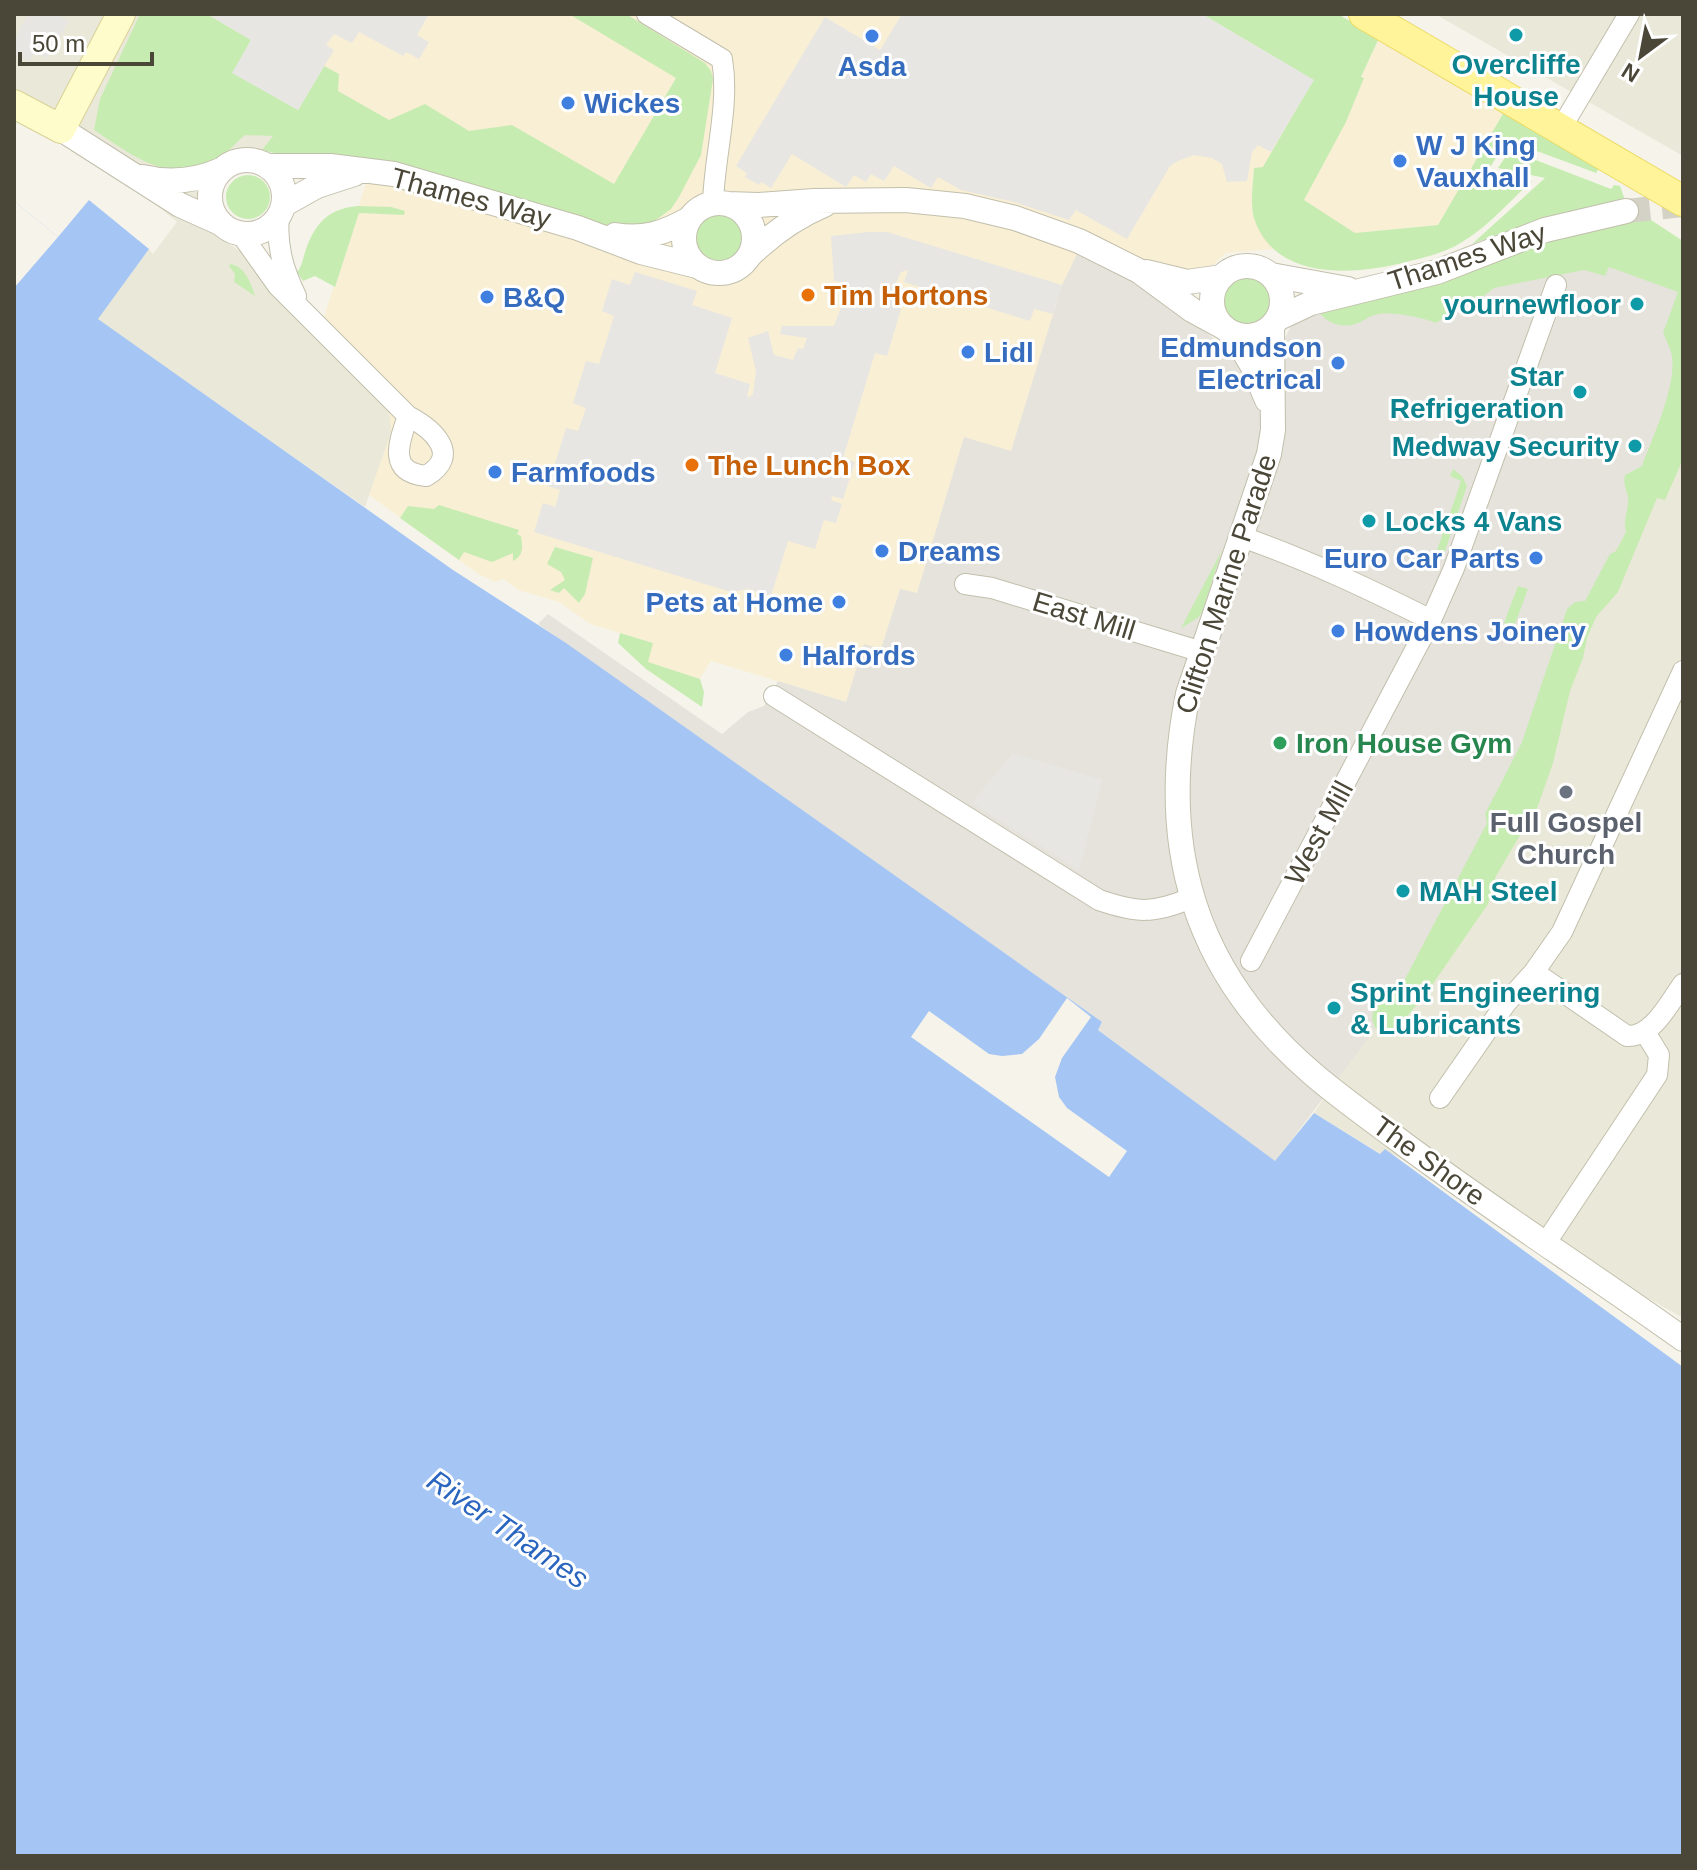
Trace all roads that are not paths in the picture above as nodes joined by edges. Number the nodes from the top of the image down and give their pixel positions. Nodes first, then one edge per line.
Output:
1 (121, 14) edge
2 (647, 14) edge
3 (1364, 14) edge
4 (1391, 14) edge
5 (1397, 14) edge
6 (1629, 14) edge
7 (1493, 90) junction
8 (14, 104) edge
9 (1565, 122) junction
10 (61, 129) junction
11 (267, 166) junction
12 (223, 169) junction
13 (364, 171) junction
14 (132, 175) junction
15 (1665, 179) edge
16 (1683, 201) edge
17 (830, 202) junction
18 (720, 204) junction
19 (281, 210) junction
20 (1626, 211) tunnel mouth
21 (689, 219) junction
22 (231, 228) junction
23 (578, 228) junction
24 (750, 255) junction
25 (697, 266) junction
26 (1139, 271) junction
27 (1271, 275) junction
28 (1222, 277) junction
29 (1556, 285) dead end
30 (1355, 290) junction
31 (302, 307) junction
32 (1275, 322) junction
33 (1229, 331) junction
34 (1273, 413) junction
35 (408, 416) dead end
36 (1242, 537) junction
37 (965, 584) dead end
38 (1431, 620) junction
39 (1202, 652) junction
40 (1683, 671) edge
41 (774, 696) dead end
42 (1191, 898) junction
43 (1211, 944) joint
44 (1251, 961) dead end
45 (1534, 972) junction
46 (1683, 984) edge
47 (1645, 1032) junction
48 (1440, 1098) dead end
49 (1545, 1244) junction
50 (1683, 1339) edge

1 - 10 main road
2 - 18 street
3 - 7 main road
4 - 7 main road
5 - 9 main road
6 - 9 street
7 - 9 main road
8 - 10 main road
9 - 15 main road
10 - 14 street
11 - 12 street
11 - 13 street, Thames Way
11 - 19 street
12 - 14 street
12 - 22 street
13 - 19 street, Thames Way
13 - 23 street, Thames Way
14 - 22 street
15 - 16 main road
17 - 18 street
17 - 24 street
17 - 26 street
18 - 21 street
18 - 24 street
19 - 22 street
19 - 31 street
20 - 30 street, Thames Way
21 - 23 street, Thames Way
21 - 25 street
22 - 31 street
23 - 25 street, Thames Way
24 - 25 street
26 - 28 street
26 - 33 street
27 - 28 street
27 - 30 street, Thames Way
27 - 32 street
28 - 33 street
29 - 38 street, West Mill
30 - 32 street, Thames Way
31 - 35 street
32 - 33 street
32 - 34 street, Clifton Marine Parade
33 - 34 street, Clifton Marine Parade
34 - 36 street, Clifton Marine Parade
36 - 38 street
36 - 39 street, Clifton Marine Parade
37 - 39 street, East Mill
38 - 44 street, West Mill
39 - 42 street, Clifton Marine Parade
40 - 45 street
41 - 42 street
42 - 43 street, Clifton Marine Parade
43 - 49 street, The Shore
45 - 47 street
45 - 48 street
46 - 47 street
47 - 49 street
49 - 50 street, The Shore

